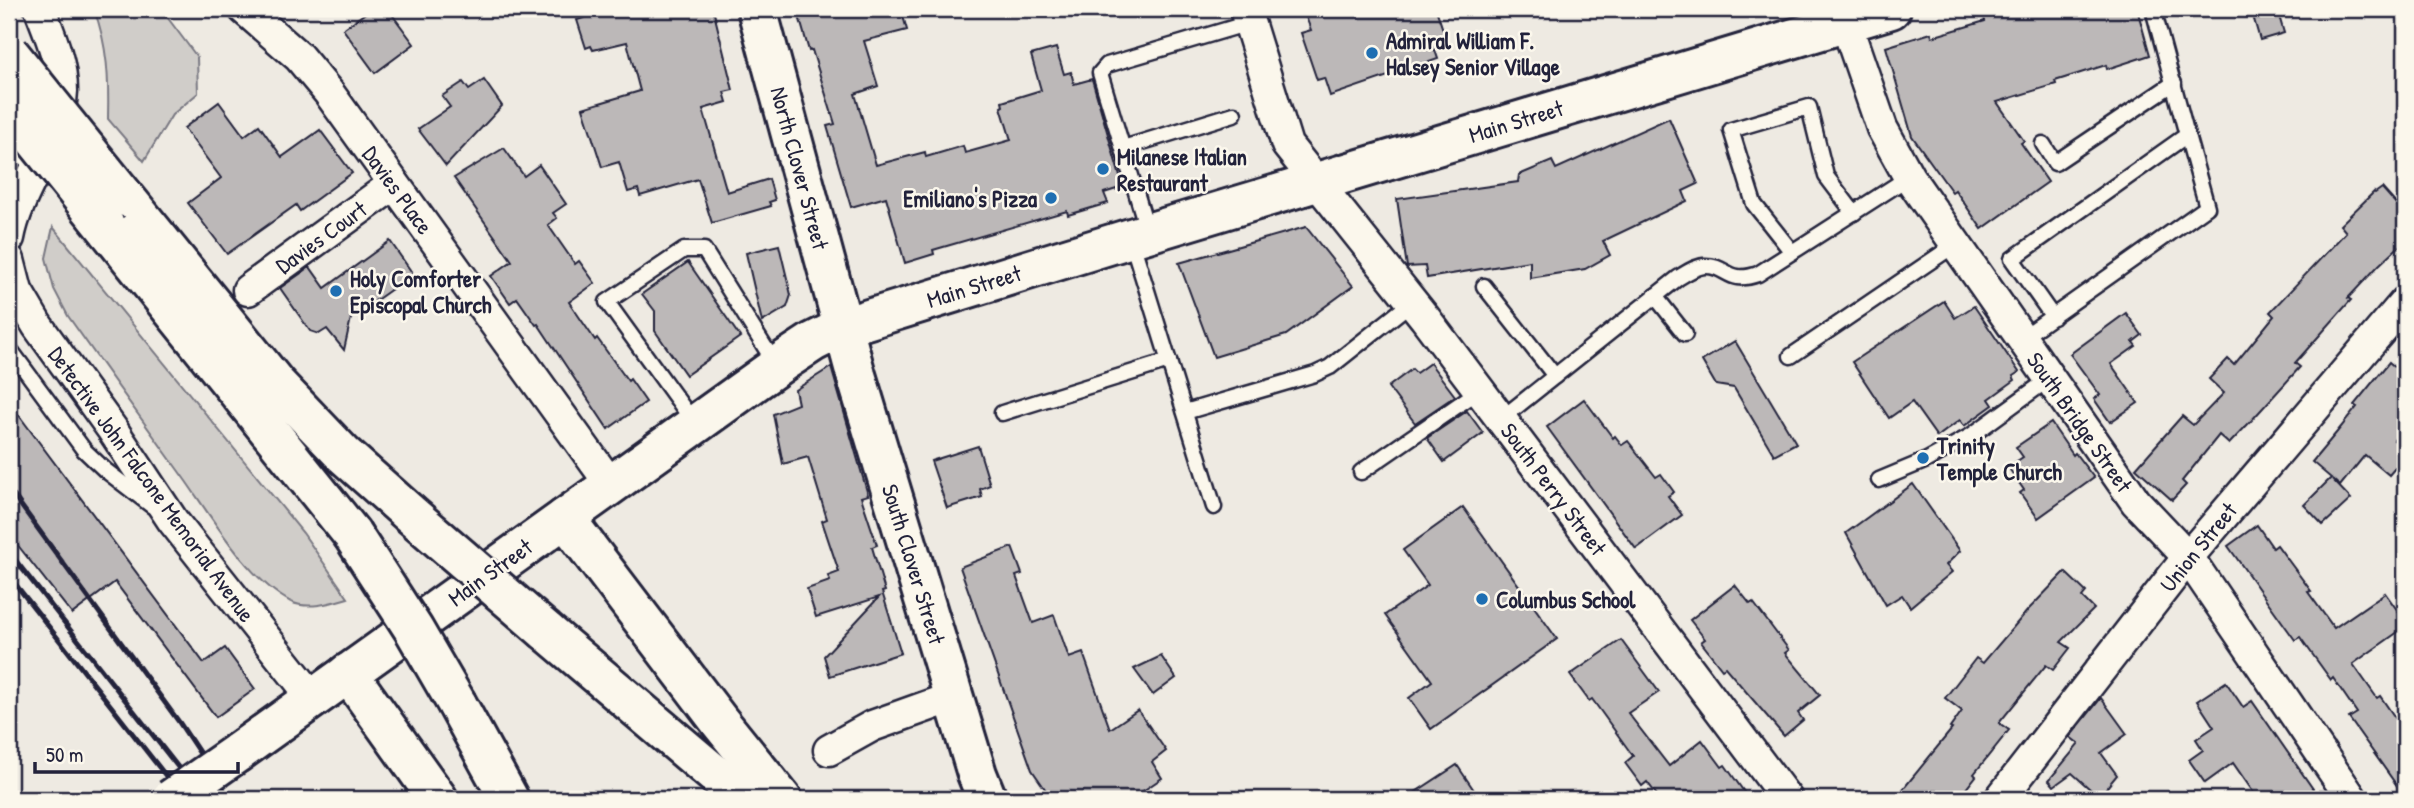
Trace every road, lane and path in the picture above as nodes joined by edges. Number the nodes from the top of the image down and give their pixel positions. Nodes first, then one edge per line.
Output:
1 (40, 9) edge
2 (244, 9) edge
3 (757, 9) edge
4 (1891, 9) edge
5 (2153, 9) edge
6 (1247, 16) edge
7 (1843, 16) edge
8 (9, 53) edge
9 (2174, 83) junction
10 (22, 111) edge
11 (1234, 114) dead end
12 (2188, 135) junction
13 (2043, 144) dead end
14 (1123, 148) junction
15 (43, 151) junction
16 (9, 159) edge
17 (1909, 177) junction
18 (1316, 182) junction
19 (394, 184) junction
20 (1854, 212) junction
21 (116, 214) junction
22 (1140, 235) junction
23 (9, 238) edge
24 (1956, 244) junction
25 (1792, 252) junction
26 (9, 260) edge
27 (1484, 286) dead end
28 (248, 289) dead end
29 (1655, 296) junction
30 (1412, 302) junction
31 (2405, 302) edge
32 (2053, 317) junction
33 (843, 327) junction
34 (1685, 334) dead end
35 (2022, 338) junction
36 (9, 348) edge
37 (1791, 356) dead end
38 (1169, 361) junction
39 (776, 366) junction
40 (1555, 376) junction
41 (2050, 378) junction
42 (1480, 390) junction
43 (1185, 412) junction
44 (1002, 413) dead end
45 (1502, 419) junction
46 (695, 425) junction
47 (1361, 472) dead end
48 (1879, 480) dead end
49 (611, 485) junction
50 (1214, 507) dead end
51 (565, 518) junction
52 (173, 521) junction
53 (2188, 557) junction
54 (348, 673) junction
55 (954, 697) junction
56 (313, 698) junction
57 (829, 750) dead end
58 (2009, 795) edge
59 (171, 799) edge
60 (438, 799) edge
61 (509, 799) edge
62 (744, 799) edge
63 (782, 799) edge
64 (987, 799) edge
65 (1787, 799) edge
66 (2352, 799) edge

1 - 15 street
2 - 19 street, Davies Place
3 - 33 main road, North Clover Street
4 - 7 main road, Main Street
5 - 9 lane
6 - 14 lane
6 - 18 street, South Perry Street
7 - 17 street, South Bridge Street
7 - 18 main road, Main Street
8 - 21 main road, bridge
9 - 12 lane
9 - 13 lane
10 - 15 lane
10 - 21 main road, bridge
11 - 14 lane
12 - 32 lane
12 - 32 lane
14 - 22 lane
15 - 16 lane
15 - 23 street
17 - 20 lane
17 - 24 street, South Bridge Street
18 - 22 main road, Main Street
18 - 30 street, South Perry Street
19 - 28 street, Davies Court
19 - 49 street, Davies Place
20 - 25 lane
20 - 25 lane
21 - 61 main road, bridge
21 - 62 main road, bridge
22 - 33 main road, Main Street
22 - 38 lane
24 - 35 street, South Bridge Street
24 - 37 lane
25 - 29 lane
26 - 52 street, Detective John Falcone Memorial Avenue
27 - 40 lane
29 - 34 lane
29 - 40 lane
30 - 42 street, South Perry Street
30 - 43 lane
31 - 53 street, Union Street
32 - 35 lane
33 - 39 main road, Main Street
33 - 55 main road, South Clover Street
35 - 41 street, South Bridge Street
36 - 52 lane
38 - 43 lane
38 - 44 lane
39 - 46 main road, Main Street
39 - 46 lane
40 - 45 lane
41 - 48 lane
41 - 53 street, South Bridge Street
42 - 45 street, South Perry Street
42 - 47 lane
43 - 50 lane
45 - 65 street, South Perry Street
46 - 49 main road, Main Street
49 - 51 main road, Main Street
51 - 54 main road, Main Street
51 - 63 main road
52 - 56 street, Detective John Falcone Memorial Avenue
53 - 58 street, Union Street
53 - 66 street, South Bridge Street
54 - 56 main road, Main Street
54 - 60 main road
55 - 57 street
55 - 64 main road, South Clover Street
56 - 59 main road, Main Street, bridge

